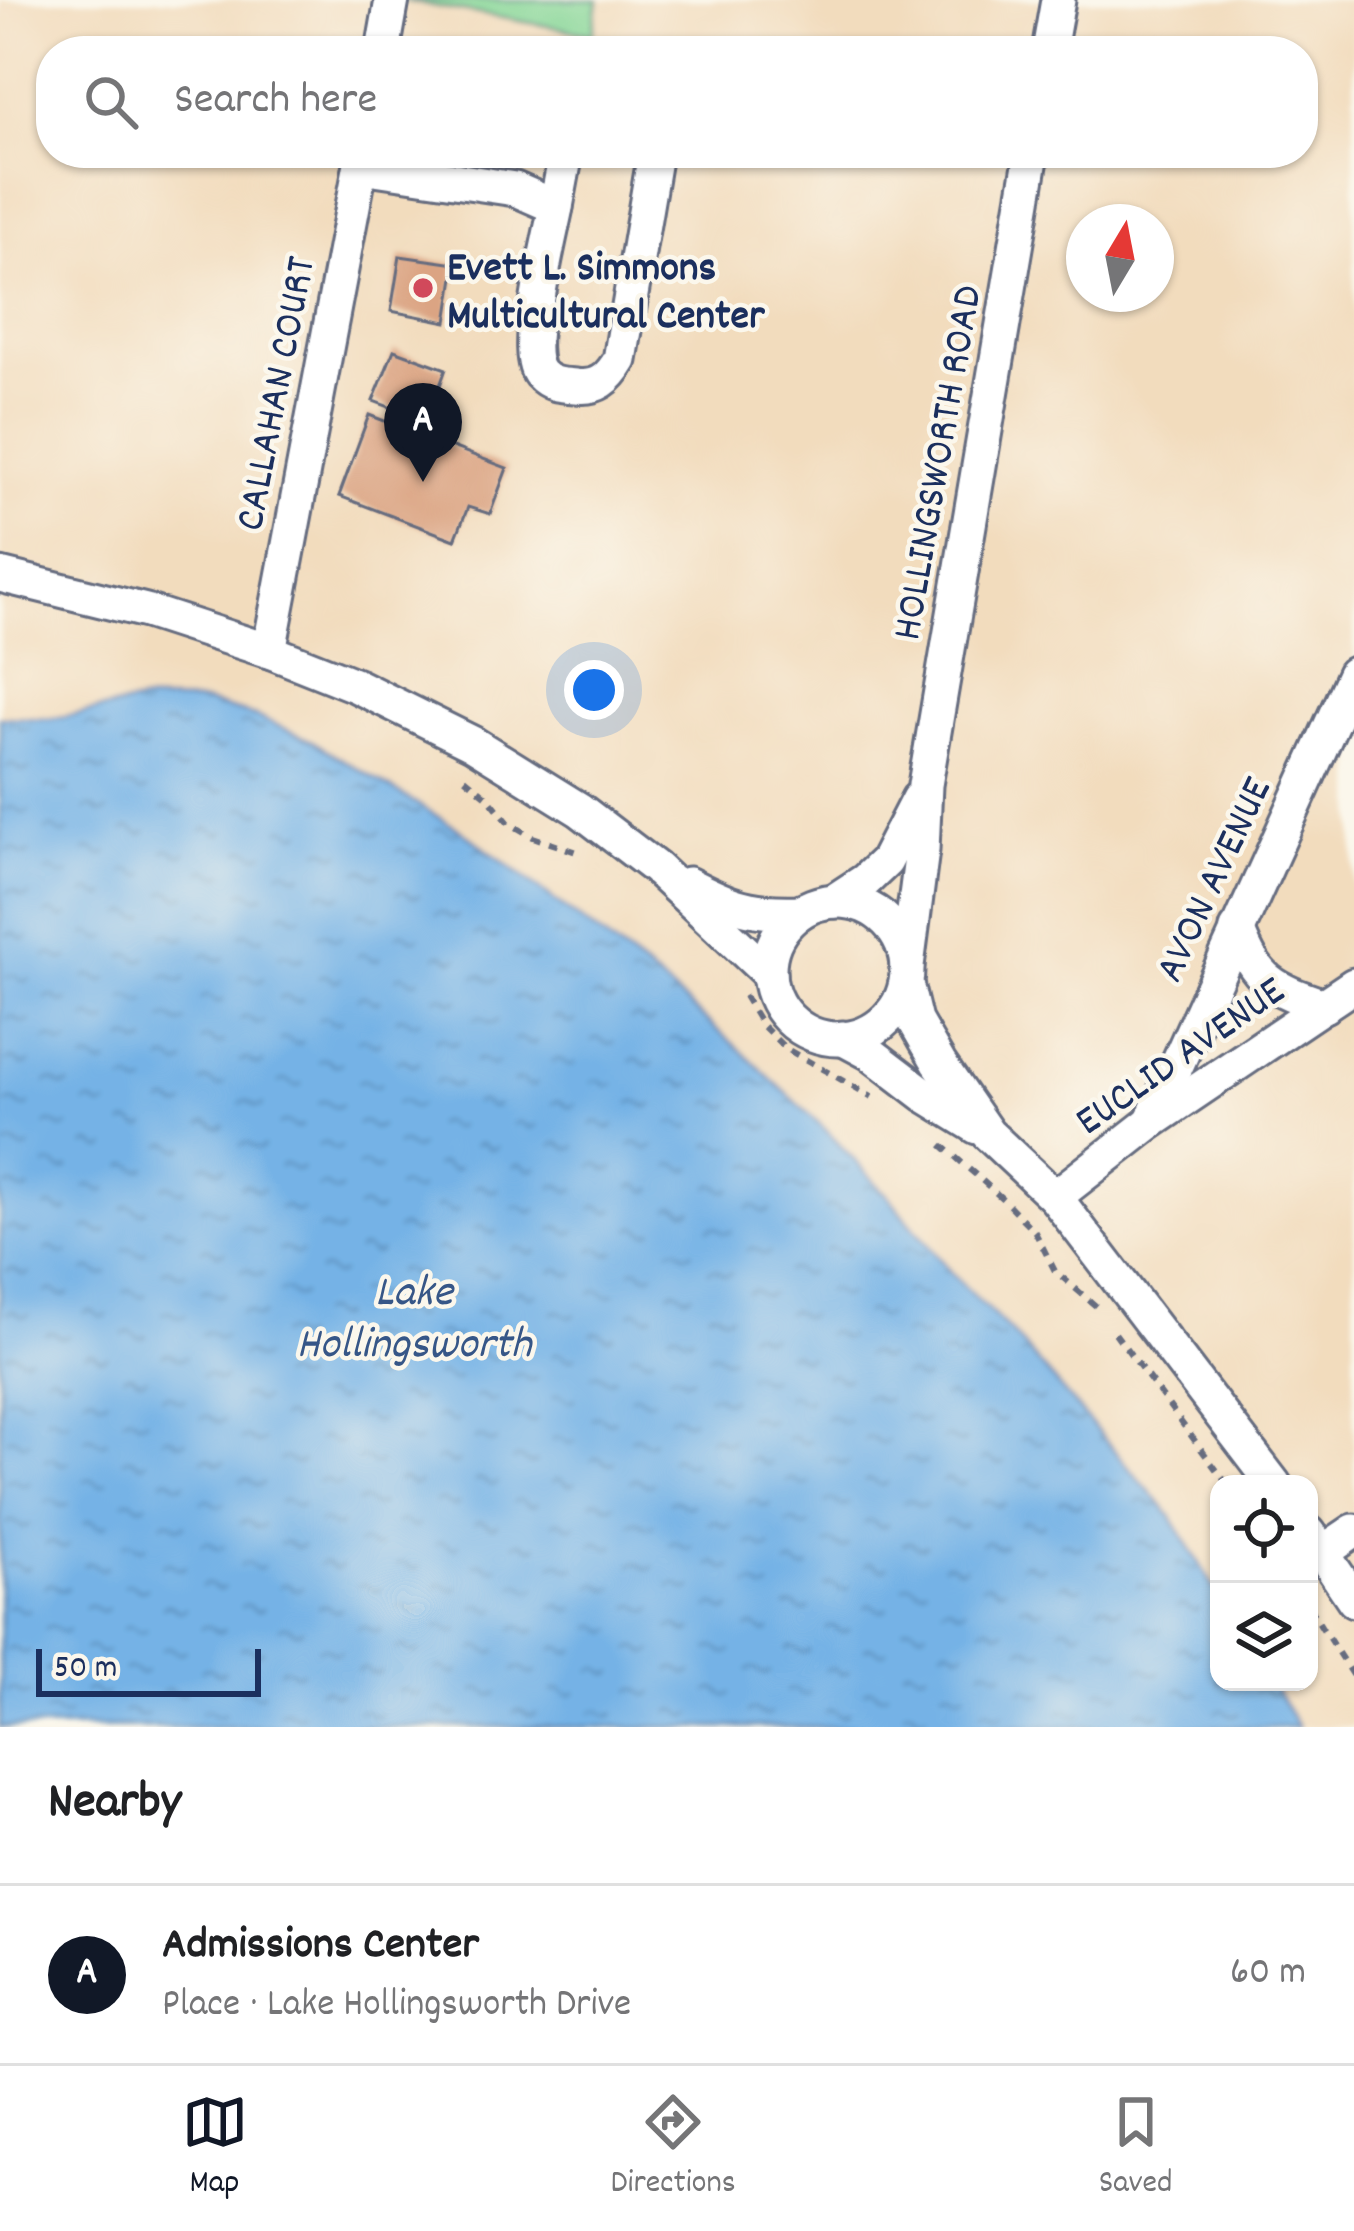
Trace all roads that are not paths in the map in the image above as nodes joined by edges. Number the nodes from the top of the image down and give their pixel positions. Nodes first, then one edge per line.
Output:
1 (392, 0) edge
2 (1058, 0) edge
3 (385, 36) edge
4 (1052, 36) edge
5 (360, 168) edge
6 (404, 168) edge
7 (563, 168) edge
8 (652, 168) edge
9 (1029, 168) edge
10 (556, 207) junction
11 (0, 575) edge
12 (269, 651) junction
13 (1354, 674) edge
14 (925, 785) junction
15 (656, 868) junction
16 (834, 901) junction
17 (800, 912) junction
18 (1237, 929) junction
19 (906, 975) junction
20 (753, 978) junction
21 (1354, 985) edge
22 (1324, 1006) junction
23 (842, 1038) junction
24 (1151, 1122) junction
25 (988, 1134) junction
26 (1054, 1197) junction
27 (1267, 1475) edge
28 (1354, 1531) edge
29 (1318, 1542) edge
30 (1318, 1546) edge
31 (1354, 1600) edge

1 - 3 street
2 - 4 street
5 - 12 street, CALLAHAN COURT
6 - 10 street
7 - 10 street
8 - 10 street
9 - 14 street, HOLLINGSWORTH ROAD
11 - 12 street
12 - 15 street
13 - 18 street, AVON AVENUE
14 - 16 street, HOLLINGSWORTH ROAD
14 - 19 street, HOLLINGSWORTH ROAD
15 - 17 street
15 - 20 street
16 - 17 street
16 - 19 street
17 - 20 street
18 - 22 street
18 - 24 street, AVON AVENUE
19 - 23 street
19 - 25 street
20 - 23 street
21 - 22 street, EUCLID AVENUE
22 - 24 street, EUCLID AVENUE
23 - 25 street
24 - 26 street, EUCLID AVENUE
25 - 26 street
26 - 27 street
28 - 29 street
30 - 31 street

